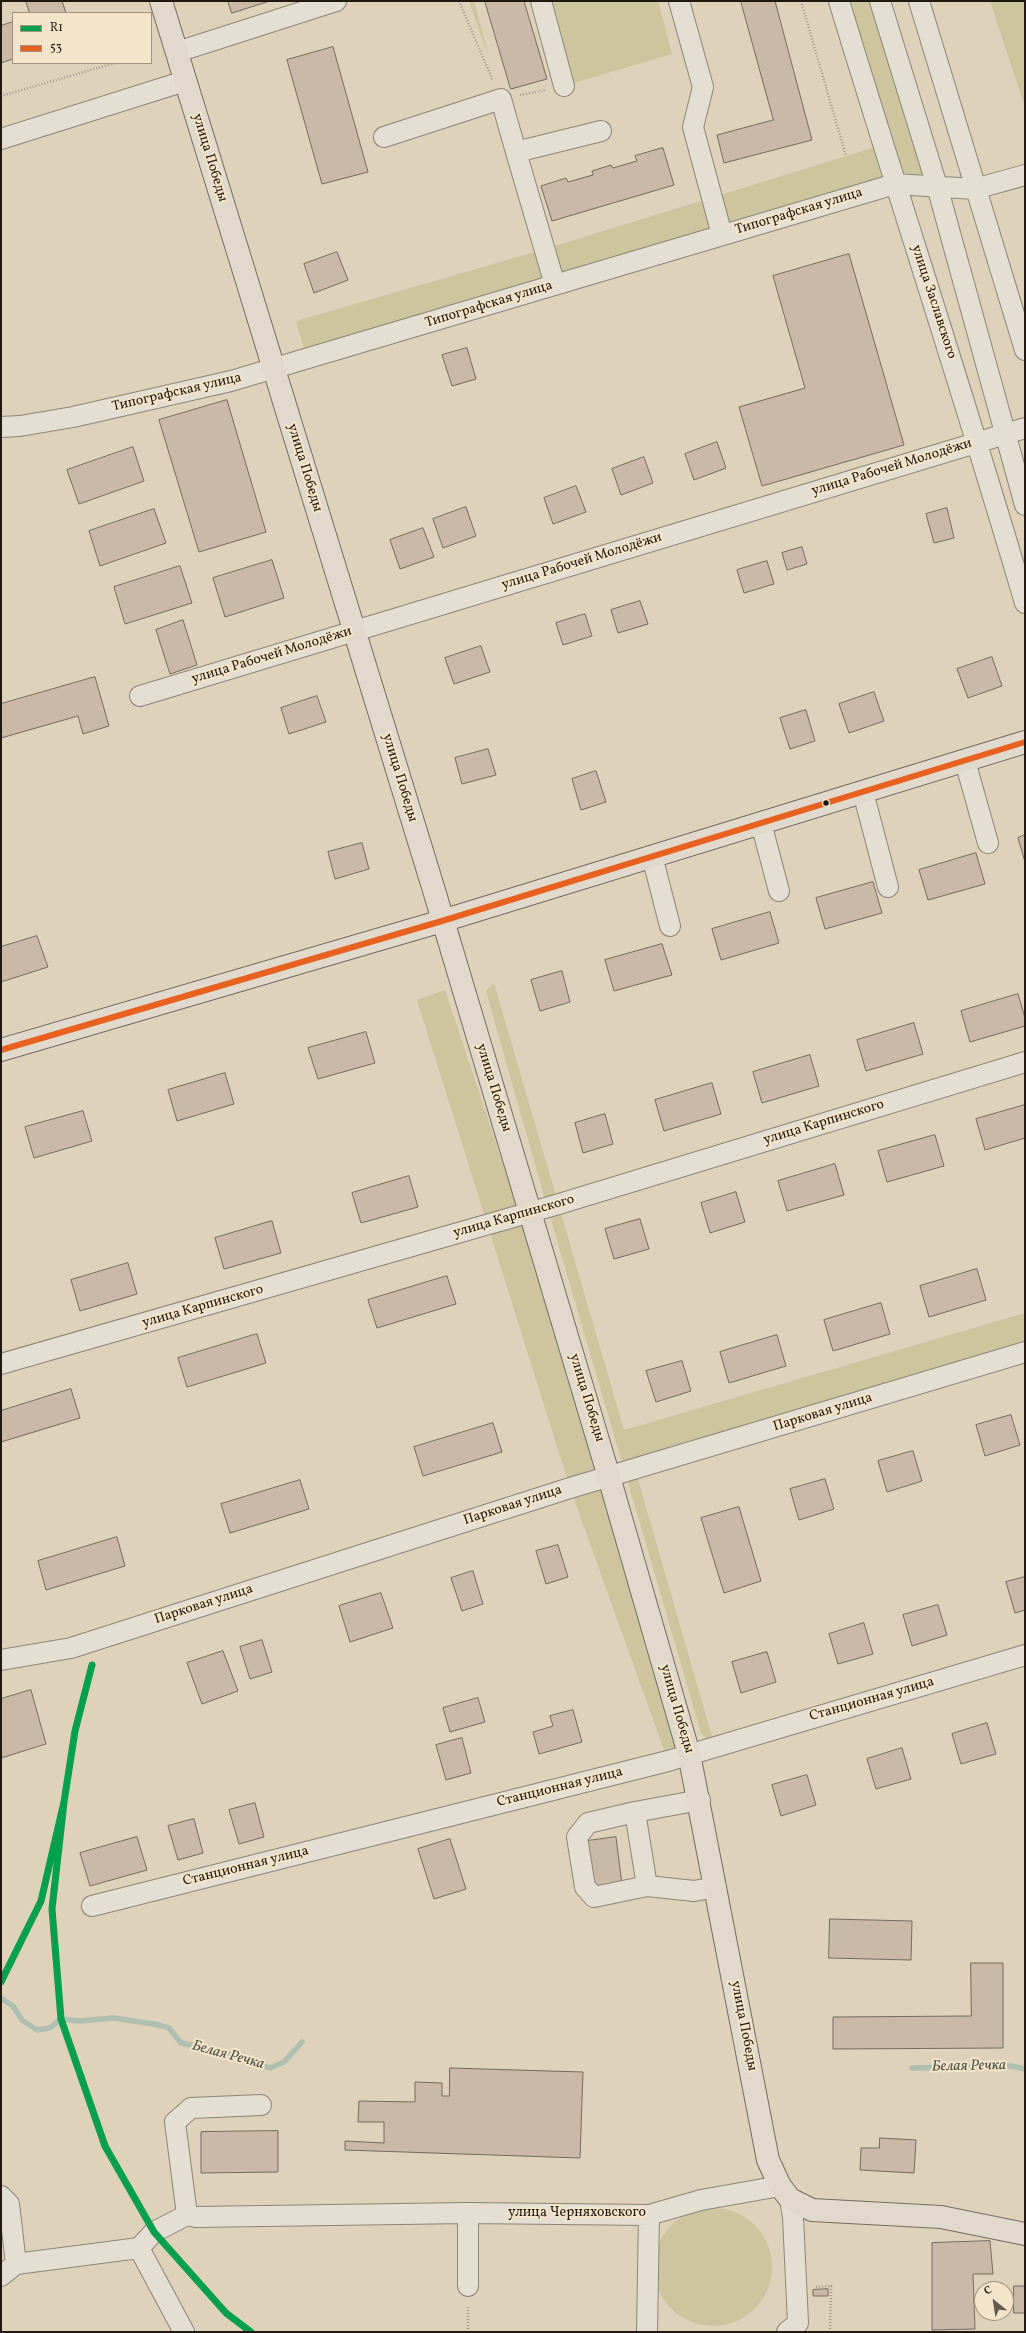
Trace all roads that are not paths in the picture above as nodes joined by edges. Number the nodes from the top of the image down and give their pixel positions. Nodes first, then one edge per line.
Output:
1 (161, 1) edge
2 (336, 1) edge
3 (541, 1) edge
4 (679, 1) edge
5 (839, 1) edge
6 (880, 1) edge
7 (919, 1) edge
8 (177, 52) junction
9 (186, 81) junction
10 (564, 86) road end
11 (601, 131) dead end
12 (384, 137) dead end
13 (1, 139) edge
14 (516, 152) junction
15 (1025, 175) edge
16 (895, 184) junction
17 (937, 186) junction
18 (975, 189) junction
19 (722, 235) junction
20 (556, 285) junction
21 (1025, 350) edge
22 (274, 369) junction
23 (1, 427) edge
24 (1025, 428) edge
25 (1005, 434) junction
26 (978, 442) junction
27 (1025, 505) edge
28 (1025, 603) edge
29 (353, 632) junction
30 (140, 696) dead end
31 (1025, 742) edge
32 (965, 760) junction
33 (862, 792) junction
34 (761, 823) junction
35 (988, 843) dead end
36 (652, 856) junction
37 (888, 886) dead end
38 (779, 891) dead end
39 (442, 921) junction
40 (670, 926) dead end
41 (1, 1050) edge
42 (1025, 1062) edge
43 (531, 1212) junction
44 (1025, 1352) edge
45 (1, 1364) edge
46 (609, 1477) junction
47 (1025, 1655) edge
48 (1, 1660) edge
49 (689, 1754) junction
50 (700, 1800) junction
51 (635, 1812) junction
52 (647, 1886) junction
53 (716, 1886) junction
54 (92, 1906) dead end
55 (261, 2105) dead end
56 (785, 2192) junction
57 (1, 2196) edge
58 (468, 2213) junction
59 (187, 2215) junction
60 (649, 2215) junction
61 (1025, 2234) edge
62 (139, 2248) junction
63 (9, 2270) edge
64 (468, 2286) road end
65 (184, 2332) edge
66 (647, 2332) edge
67 (787, 2332) edge

1 - 8 main road, улица Победы
2 - 8 street
3 - 10 street
4 - 19 street
5 - 16 street, улица Заславского
6 - 17 street
7 - 18 street
8 - 9 main road, улица Победы
9 - 13 street
9 - 22 main road, улица Победы
11 - 14 street
12 - 14 street
14 - 20 street
15 - 18 street
16 - 17 street, Типографская улица
16 - 19 street, Типографская улица
16 - 26 street, улица Заславского
17 - 18 street, Типографская улица
17 - 25 street
18 - 21 street
19 - 20 street, Типографская улица
20 - 22 street, Типографская улица
22 - 23 street, Типографская улица
22 - 29 main road, улица Победы
24 - 25 street, улица Рабочей Молодёжи
25 - 26 street, улица Рабочей Молодёжи
25 - 27 street
26 - 28 street, улица Заславского
26 - 29 street, улица Рабочей Молодёжи
29 - 30 street, улица Рабочей Молодёжи
29 - 39 main road, улица Победы
31 - 32 main road
32 - 33 main road
32 - 35 street
33 - 34 main road
33 - 37 street
34 - 36 main road
34 - 38 street
36 - 39 main road
36 - 40 street
39 - 41 main road
39 - 43 main road, улица Победы
42 - 43 street, улица Карпинского
43 - 45 street, улица Карпинского
43 - 46 main road, улица Победы
44 - 46 street, Парковая улица
46 - 48 street, Парковая улица
46 - 49 main road, улица Победы
47 - 49 street, Станционная улица
49 - 50 main road, улица Победы
49 - 54 street, Станционная улица
50 - 51 street
50 - 53 main road, улица Победы
51 - 52 street
51 - 52 street
52 - 53 street
53 - 56 main road, улица Победы
55 - 59 street
56 - 60 street, улица Черняховского
56 - 61 main road
56 - 67 street
57 - 63 street
58 - 59 street, улица Черняховского
58 - 60 street, улица Черняховского
58 - 64 street
59 - 62 street
60 - 66 street
62 - 63 street
62 - 65 street

